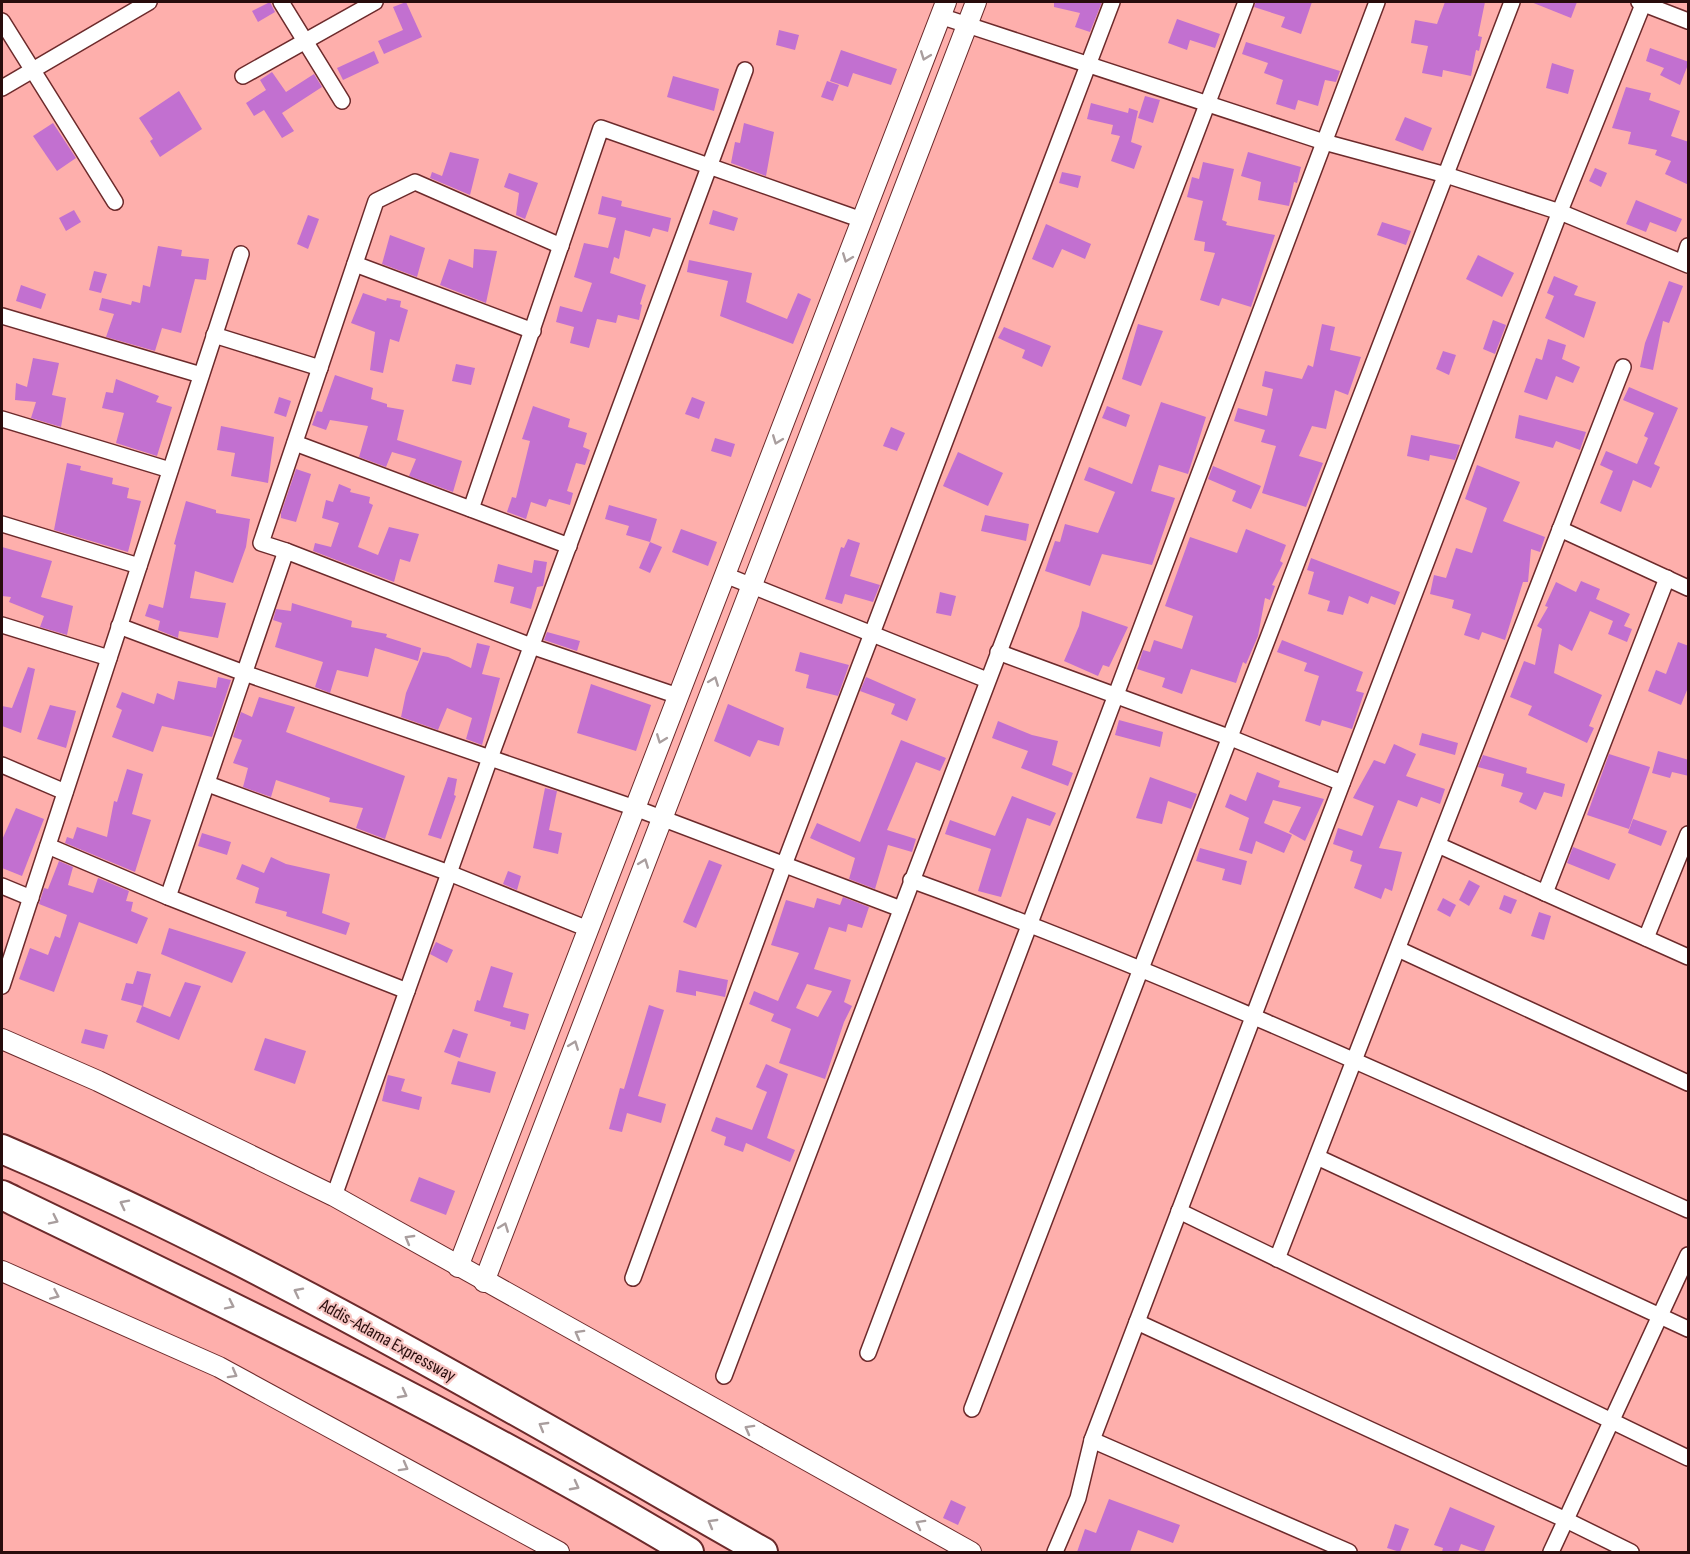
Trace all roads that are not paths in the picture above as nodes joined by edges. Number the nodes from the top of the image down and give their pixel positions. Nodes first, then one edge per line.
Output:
1 (149, 2) edge
2 (281, 2) edge
3 (375, 2) edge
4 (975, 2) edge
5 (1112, 2) edge
6 (1246, 2) edge
7 (1377, 2) edge
8 (1512, 2) edge
9 (1642, 2) edge
10 (943, 9) edge
11 (2, 21) edge
12 (1689, 21) edge
13 (966, 25) junction
14 (305, 41) junction
15 (1088, 64) junction
16 (32, 70) junction
17 (745, 70) dead end
18 (243, 76) dead end
19 (2, 88) edge
20 (342, 101) dead end
21 (1207, 104) junction
22 (1324, 142) junction
23 (709, 167) junction
24 (1446, 175) junction
25 (115, 202) dead end
26 (1560, 212) junction
27 (861, 220) junction
28 (561, 246) junction
29 (1689, 246) edge
30 (241, 254) dead end
31 (1686, 263) edge
32 (355, 264) junction
33 (2, 316) edge
34 (532, 331) junction
35 (214, 335) junction
36 (1623, 367) dead end
37 (320, 368) junction
38 (201, 375) junction
39 (2, 419) edge
40 (295, 443) junction
41 (170, 470) junction
42 (471, 509) junction
43 (2, 524) edge
44 (1560, 529) junction
45 (568, 546) junction
46 (286, 551) junction
47 (139, 566) junction
48 (725, 575) junction
49 (1667, 578) junction
50 (750, 585) junction
51 (1689, 588) edge
52 (2, 625) edge
53 (119, 626) junction
54 (872, 633) junction
55 (531, 646) junction
56 (998, 652) junction
57 (109, 658) junction
58 (244, 673) junction
59 (987, 680) junction
60 (678, 696) junction
61 (1115, 696) junction
62 (1231, 738) junction
63 (490, 758) junction
64 (2, 765) edge
65 (1342, 783) junction
66 (208, 784) junction
67 (65, 792) junction
68 (635, 808) junction
69 (661, 818) junction
70 (1689, 834) edge
71 (1438, 845) junction
72 (48, 846) junction
73 (784, 865) junction
74 (449, 873) junction
75 (911, 880) junction
76 (2, 886) edge
77 (1545, 893) junction
78 (168, 897) junction
79 (31, 898) junction
80 (901, 909) junction
81 (1029, 923) junction
82 (588, 929) junction
83 (1646, 938) junction
84 (1398, 949) junction
85 (1689, 957) edge
86 (1143, 970) junction
87 (2, 986) edge
88 (407, 991) junction
89 (1253, 1016) junction
90 (2, 1039) edge
91 (1355, 1061) junction
92 (1689, 1083) edge
93 (2, 1149) edge
94 (1317, 1156) junction
95 (2, 1195) edge
96 (333, 1196) junction
97 (1689, 1210) edge
98 (1179, 1211) junction
99 (1689, 1255) edge
100 (1277, 1259) junction
101 (458, 1267) junction
102 (2, 1271) edge
103 (633, 1278) dead end
104 (484, 1282) junction
105 (1661, 1315) junction
106 (1137, 1322) junction
107 (1689, 1329) edge
108 (868, 1353) dead end
109 (724, 1376) dead end
110 (972, 1409) dead end
111 (1612, 1421) junction
112 (1092, 1440) junction
113 (1689, 1458) edge
114 (1566, 1520) junction
115 (559, 1552) edge
116 (689, 1552) edge
117 (763, 1552) edge
118 (971, 1552) edge
119 (1055, 1552) edge
120 (1349, 1552) edge
121 (1551, 1552) edge
122 (1631, 1552) edge

1 - 16 street
2 - 14 street
3 - 14 street
4 - 13 street
5 - 15 street
6 - 21 street
7 - 22 street
8 - 24 street
9 - 12 street
9 - 26 street
10 - 13 street
10 -> 27 street
11 - 16 street
13 - 15 street
13 - 50 street
14 - 18 street
14 - 20 street
15 - 21 street
15 - 54 street
16 - 19 street
16 - 25 street
17 - 23 street
21 - 22 street
21 - 56 street
22 - 24 street
22 - 61 street
23 - 27 street
23 - 28 street
23 - 45 street
24 - 26 street
24 - 62 street
26 - 31 street
26 - 65 street
27 -> 48 street
28 - 32 street
28 - 34 street
29 - 31 street
30 - 35 street
32 - 34 street
32 - 37 street
33 - 38 street
34 - 42 street
35 - 37 street
35 - 38 street
36 - 44 street
37 - 40 street
38 - 41 street
39 - 41 street
40 - 42 street
40 - 46 street
41 - 47 street
42 - 45 street
43 - 47 street
44 - 49 street
44 - 71 street
45 - 55 street
46 - 55 street
46 - 58 street
47 - 53 street
48 - 50 street
48 - 60 street
49 - 51 street
49 - 77 street
50 - 54 street
69 -> 50 street
52 - 57 street
53 - 57 street
53 - 58 street
54 - 59 street
54 - 73 street
55 - 60 street
55 - 63 street
56 - 59 street
56 - 61 street
57 - 67 street
58 - 63 street
58 - 66 street
59 - 75 street
60 -> 68 street
61 - 62 street
61 - 81 street
62 - 65 street
62 - 86 street
63 - 68 street
63 - 74 street
64 - 67 street
65 - 89 street
66 - 74 street
66 - 78 street
67 - 72 street
68 - 69 street
68 - 82 street
69 - 73 street
104 -> 69 street
70 - 83 street
71 - 77 street
71 - 84 street
72 - 78 street
72 - 79 street
73 - 80 street
73 - 103 street
74 - 82 street
74 - 88 street
75 - 80 street
75 - 81 street
76 - 79 street
77 - 83 street
78 - 88 street
79 - 87 street
80 - 109 street
81 - 86 street
81 - 108 street
82 - 101 street
83 - 85 street
84 - 91 street
84 - 92 street
86 - 89 street
86 - 110 street
88 - 96 street
89 - 91 street
89 - 98 street
90 - 96 street
91 - 94 street
91 - 97 street
117 -> 93 highway, Addis-Adama Expressway
94 - 100 street
94 - 105 street
95 -> 116 highway
101 -> 96 street
98 - 100 street
98 - 106 street
99 - 105 street
100 - 111 street
101 - 104 street
102 -> 115 street
118 -> 104 street
105 - 107 street
105 - 111 street
106 - 112 street
106 - 114 street
111 - 113 street
111 - 114 street
112 - 119 street
112 - 120 street
114 - 121 street
114 - 122 street

